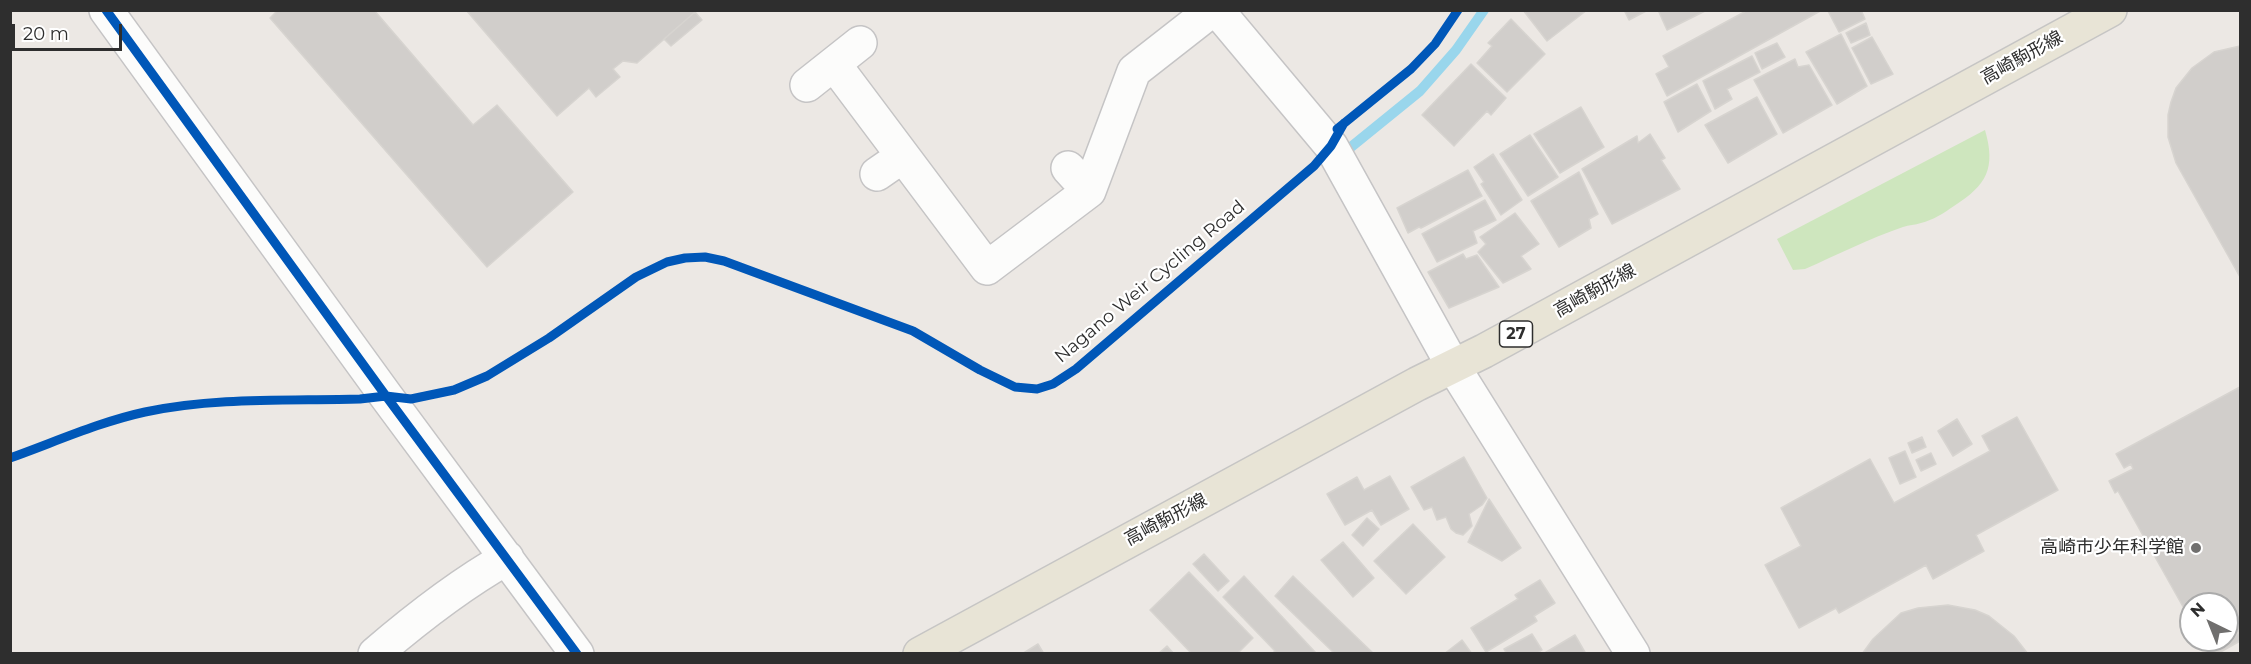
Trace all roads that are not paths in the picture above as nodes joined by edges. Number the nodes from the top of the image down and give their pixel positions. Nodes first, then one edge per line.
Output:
1 (106, 10) edge
2 (1212, 10) edge
3 (1217, 10) edge
4 (2110, 10) edge
5 (860, 43) dead end
6 (834, 64) junction
7 (807, 85) dead end
8 (1453, 366) junction
9 (507, 558) junction
10 (375, 654) edge
11 (577, 654) edge
12 (920, 654) edge
13 (1633, 654) edge

1 - 9 street
2 - 6 street
3 - 8 street
4 - 8 main road, 高崎駒形線 / 27
5 - 6 street
6 - 7 street
8 - 12 main road, 高崎駒形線 / 27
8 - 13 street
9 - 10 street
9 - 11 street

